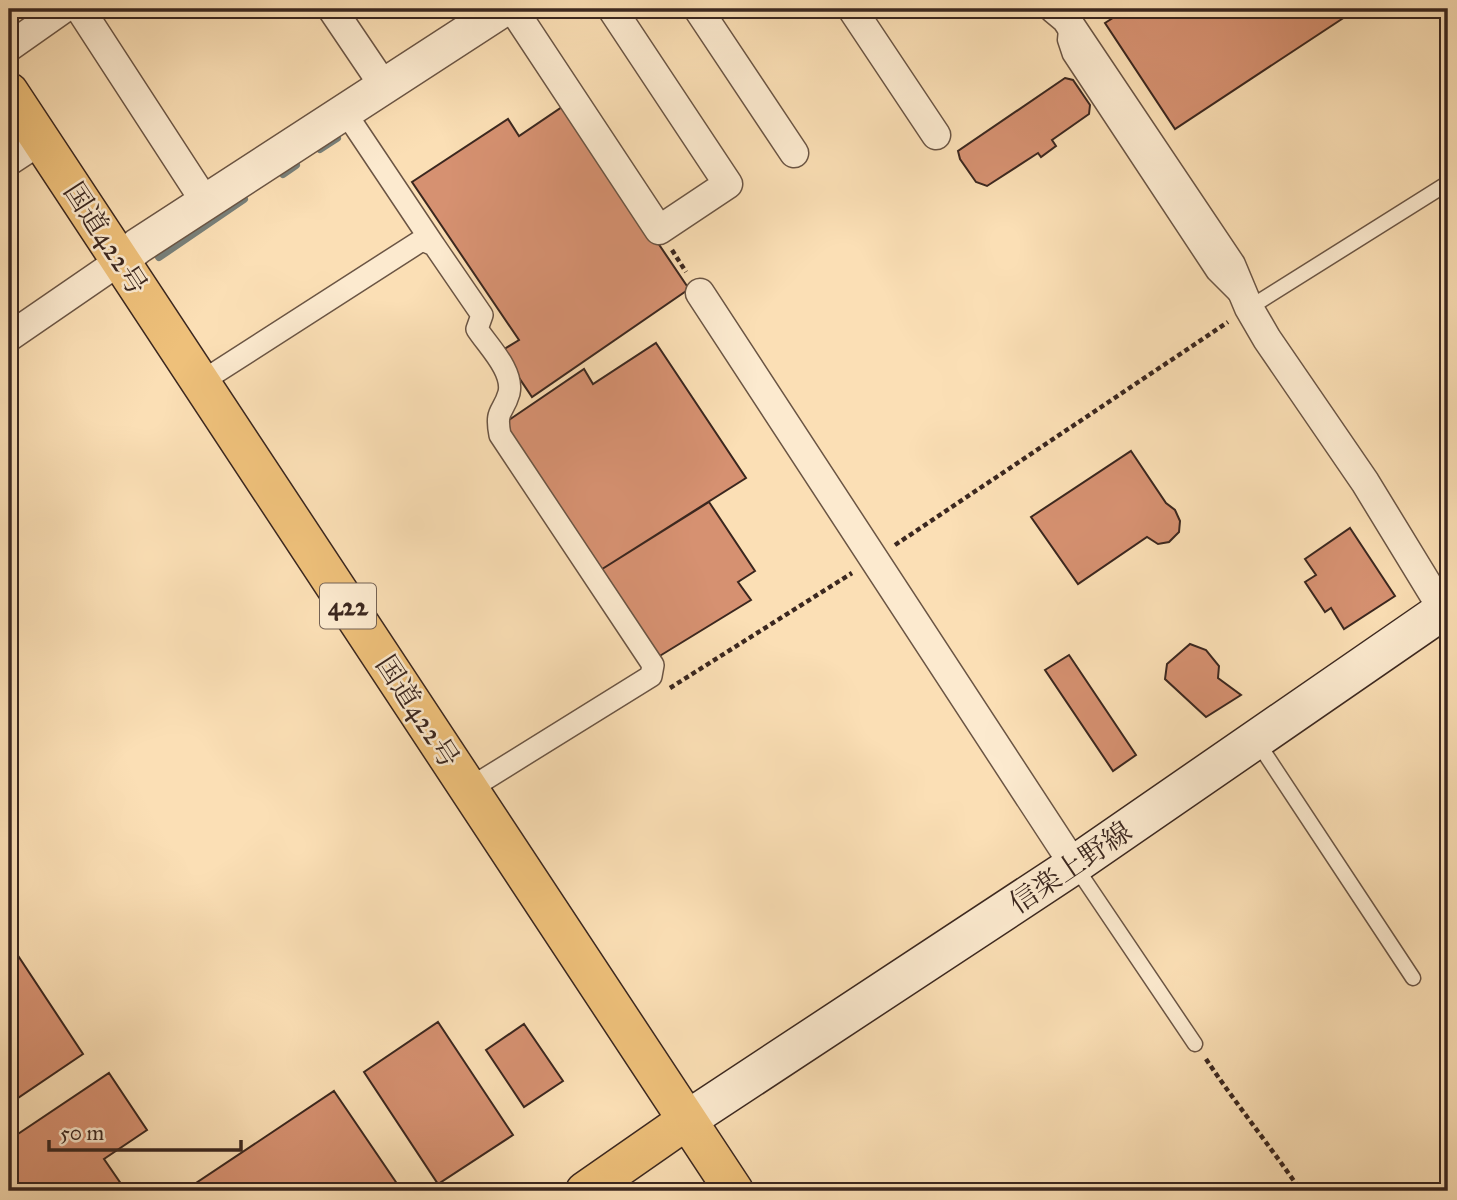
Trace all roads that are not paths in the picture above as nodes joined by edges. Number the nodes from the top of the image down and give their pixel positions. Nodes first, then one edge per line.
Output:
1 (63, 9) edge
2 (80, 9) edge
3 (332, 9) edge
4 (503, 9) edge
5 (513, 9) edge
6 (612, 9) edge
7 (698, 9) edge
8 (852, 9) edge
9 (1060, 14) edge
10 (9, 47) edge
11 (384, 86) junction
12 (9, 92) edge
13 (345, 112) junction
14 (936, 135) dead end
15 (41, 140) junction
16 (794, 153) dead end
17 (9, 161) edge
18 (1448, 183) edge
19 (206, 202) junction
20 (434, 245) junction
21 (121, 260) junction
22 (700, 293) road end
23 (1249, 308) junction
24 (9, 337) edge
25 (201, 383) junction
26 (1447, 612) edge
27 (1256, 739) junction
28 (469, 789) junction
29 (1074, 865) junction
30 (1413, 978) dead end
31 (1195, 1044) road end
32 (687, 1120) junction
33 (592, 1189) edge
34 (734, 1191) edge

1 - 10 street
2 - 19 street
3 - 11 street
4 - 11 street
5 - 6 street
7 - 16 street
8 - 14 street
9 - 23 street
11 - 13 street
12 - 15 highway, 国道422号 / 422
13 - 19 street
13 - 20 street
15 - 17 street
15 - 21 highway, 国道422号 / 422
18 - 23 lane
19 - 21 street
20 - 25 street
20 - 28 street
21 - 24 street
21 - 25 highway, 国道422号 / 422
22 - 29 street
23 - 26 street
25 - 28 highway, 国道422号 / 422
26 - 27 main road, 信楽上野線
27 - 29 main road, 信楽上野線
27 - 30 lane
28 - 32 highway, 国道422号 / 422
29 - 31 lane
29 - 32 main road, 信楽上野線
32 - 33 highway
32 - 34 highway, 国道422号

